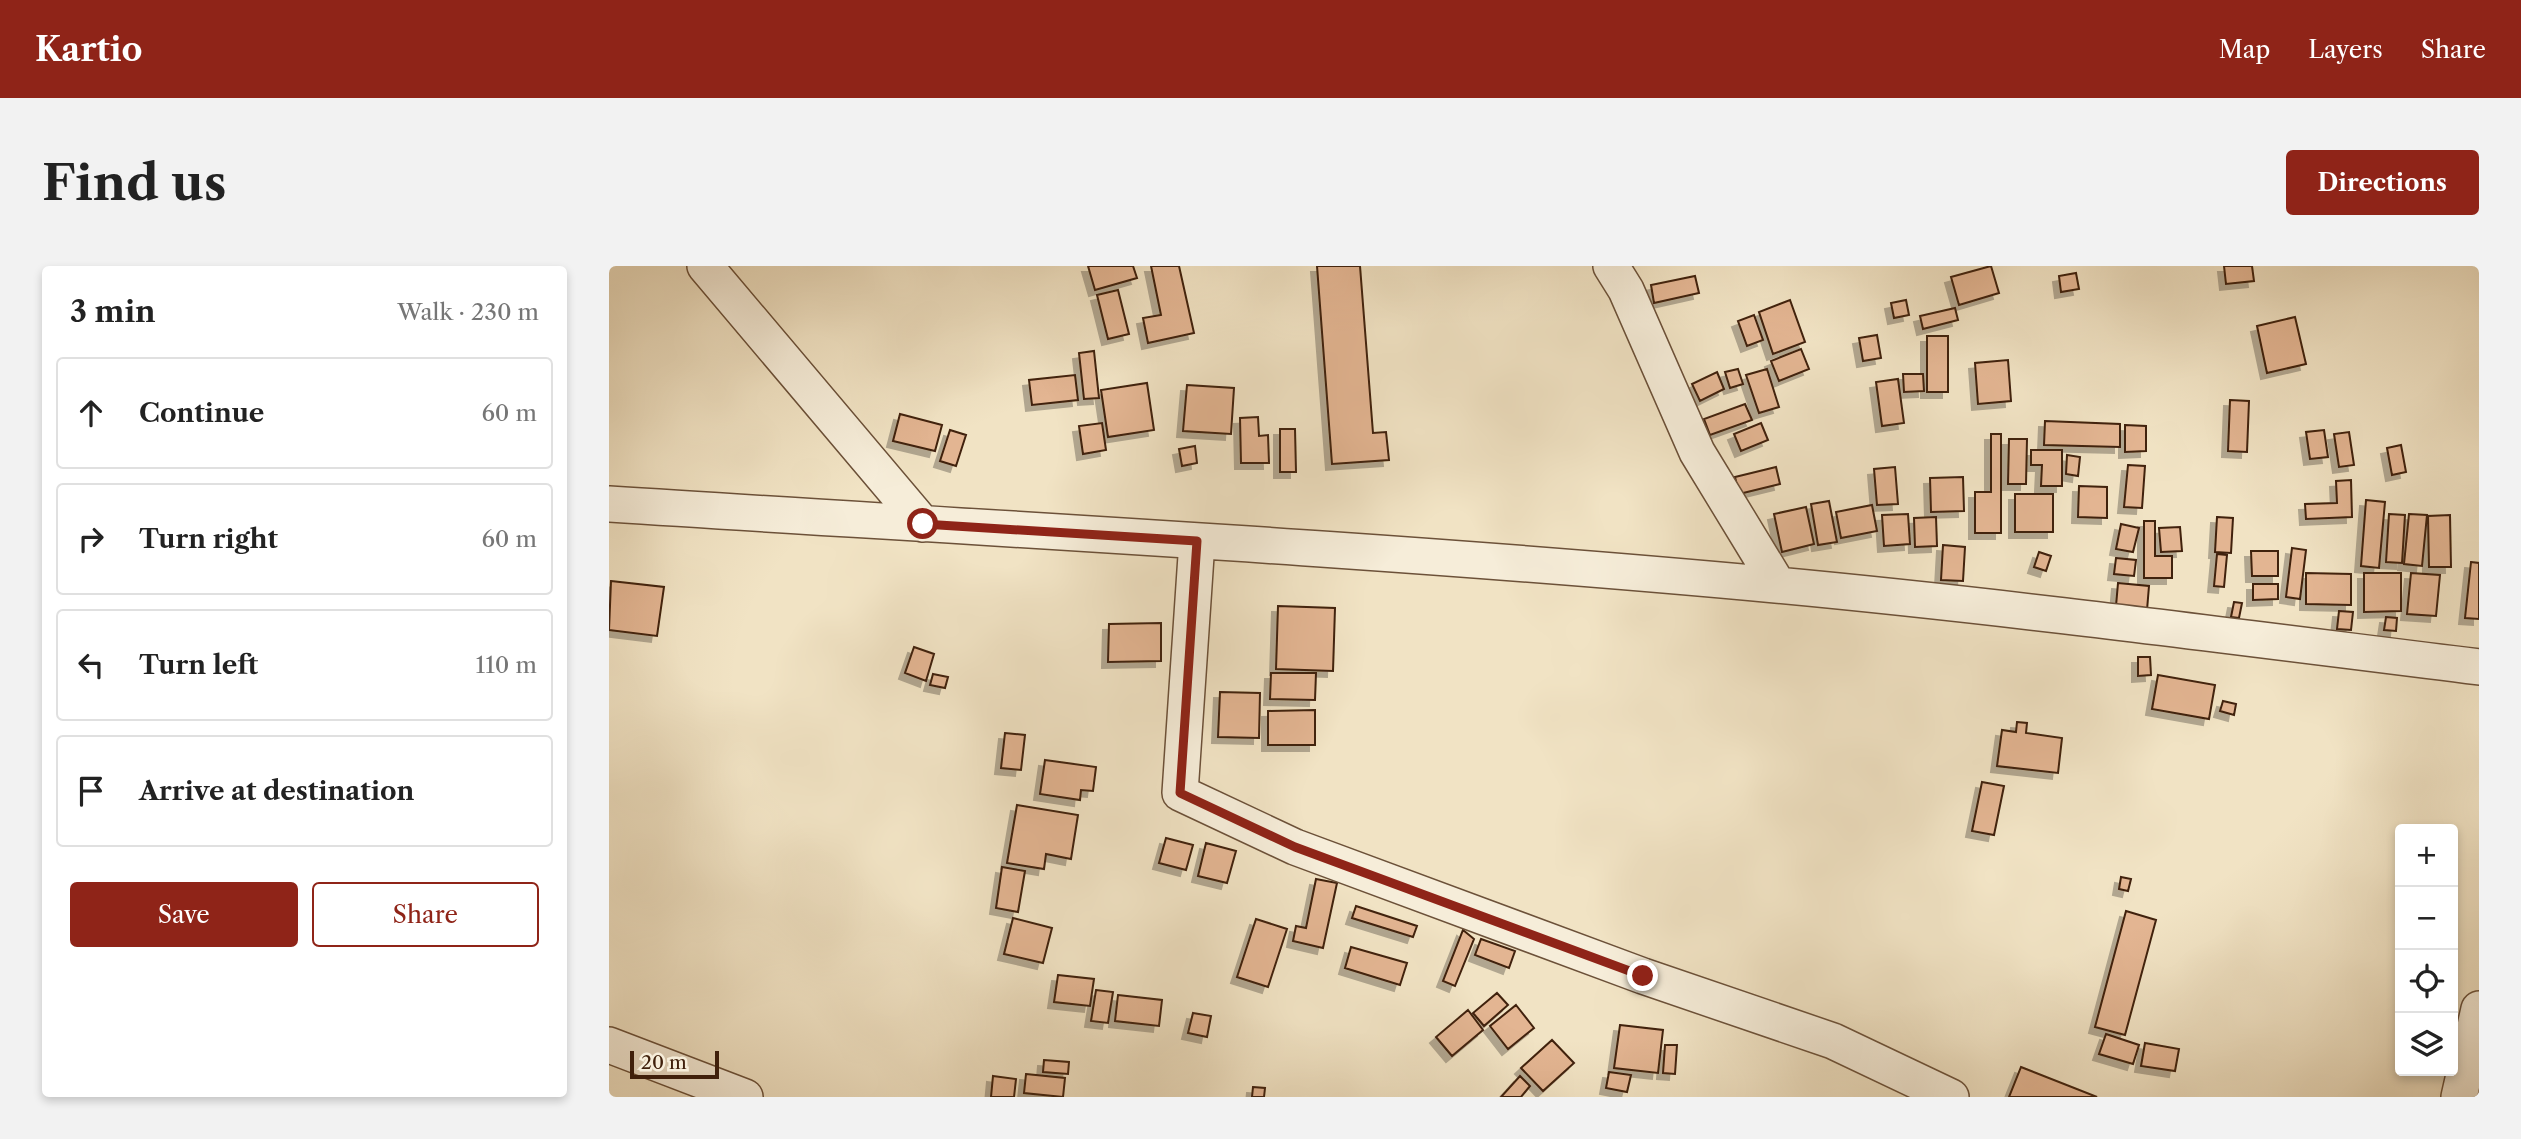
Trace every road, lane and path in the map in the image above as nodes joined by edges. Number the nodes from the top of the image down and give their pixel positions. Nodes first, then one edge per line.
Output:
1 (705, 266) edge
2 (1611, 266) edge
3 (609, 504) edge
4 (923, 524) junction
5 (1197, 541) junction
6 (1778, 585) junction
7 (2479, 667) edge
8 (2479, 1009) edge
9 (609, 1045) edge
10 (745, 1097) edge
11 (1951, 1097) edge
12 (2459, 1097) edge

1 - 4 street
2 - 6 street
3 - 4 street
4 - 5 street
5 - 6 street
5 - 11 street
6 - 7 street
8 - 12 street
9 - 10 street

